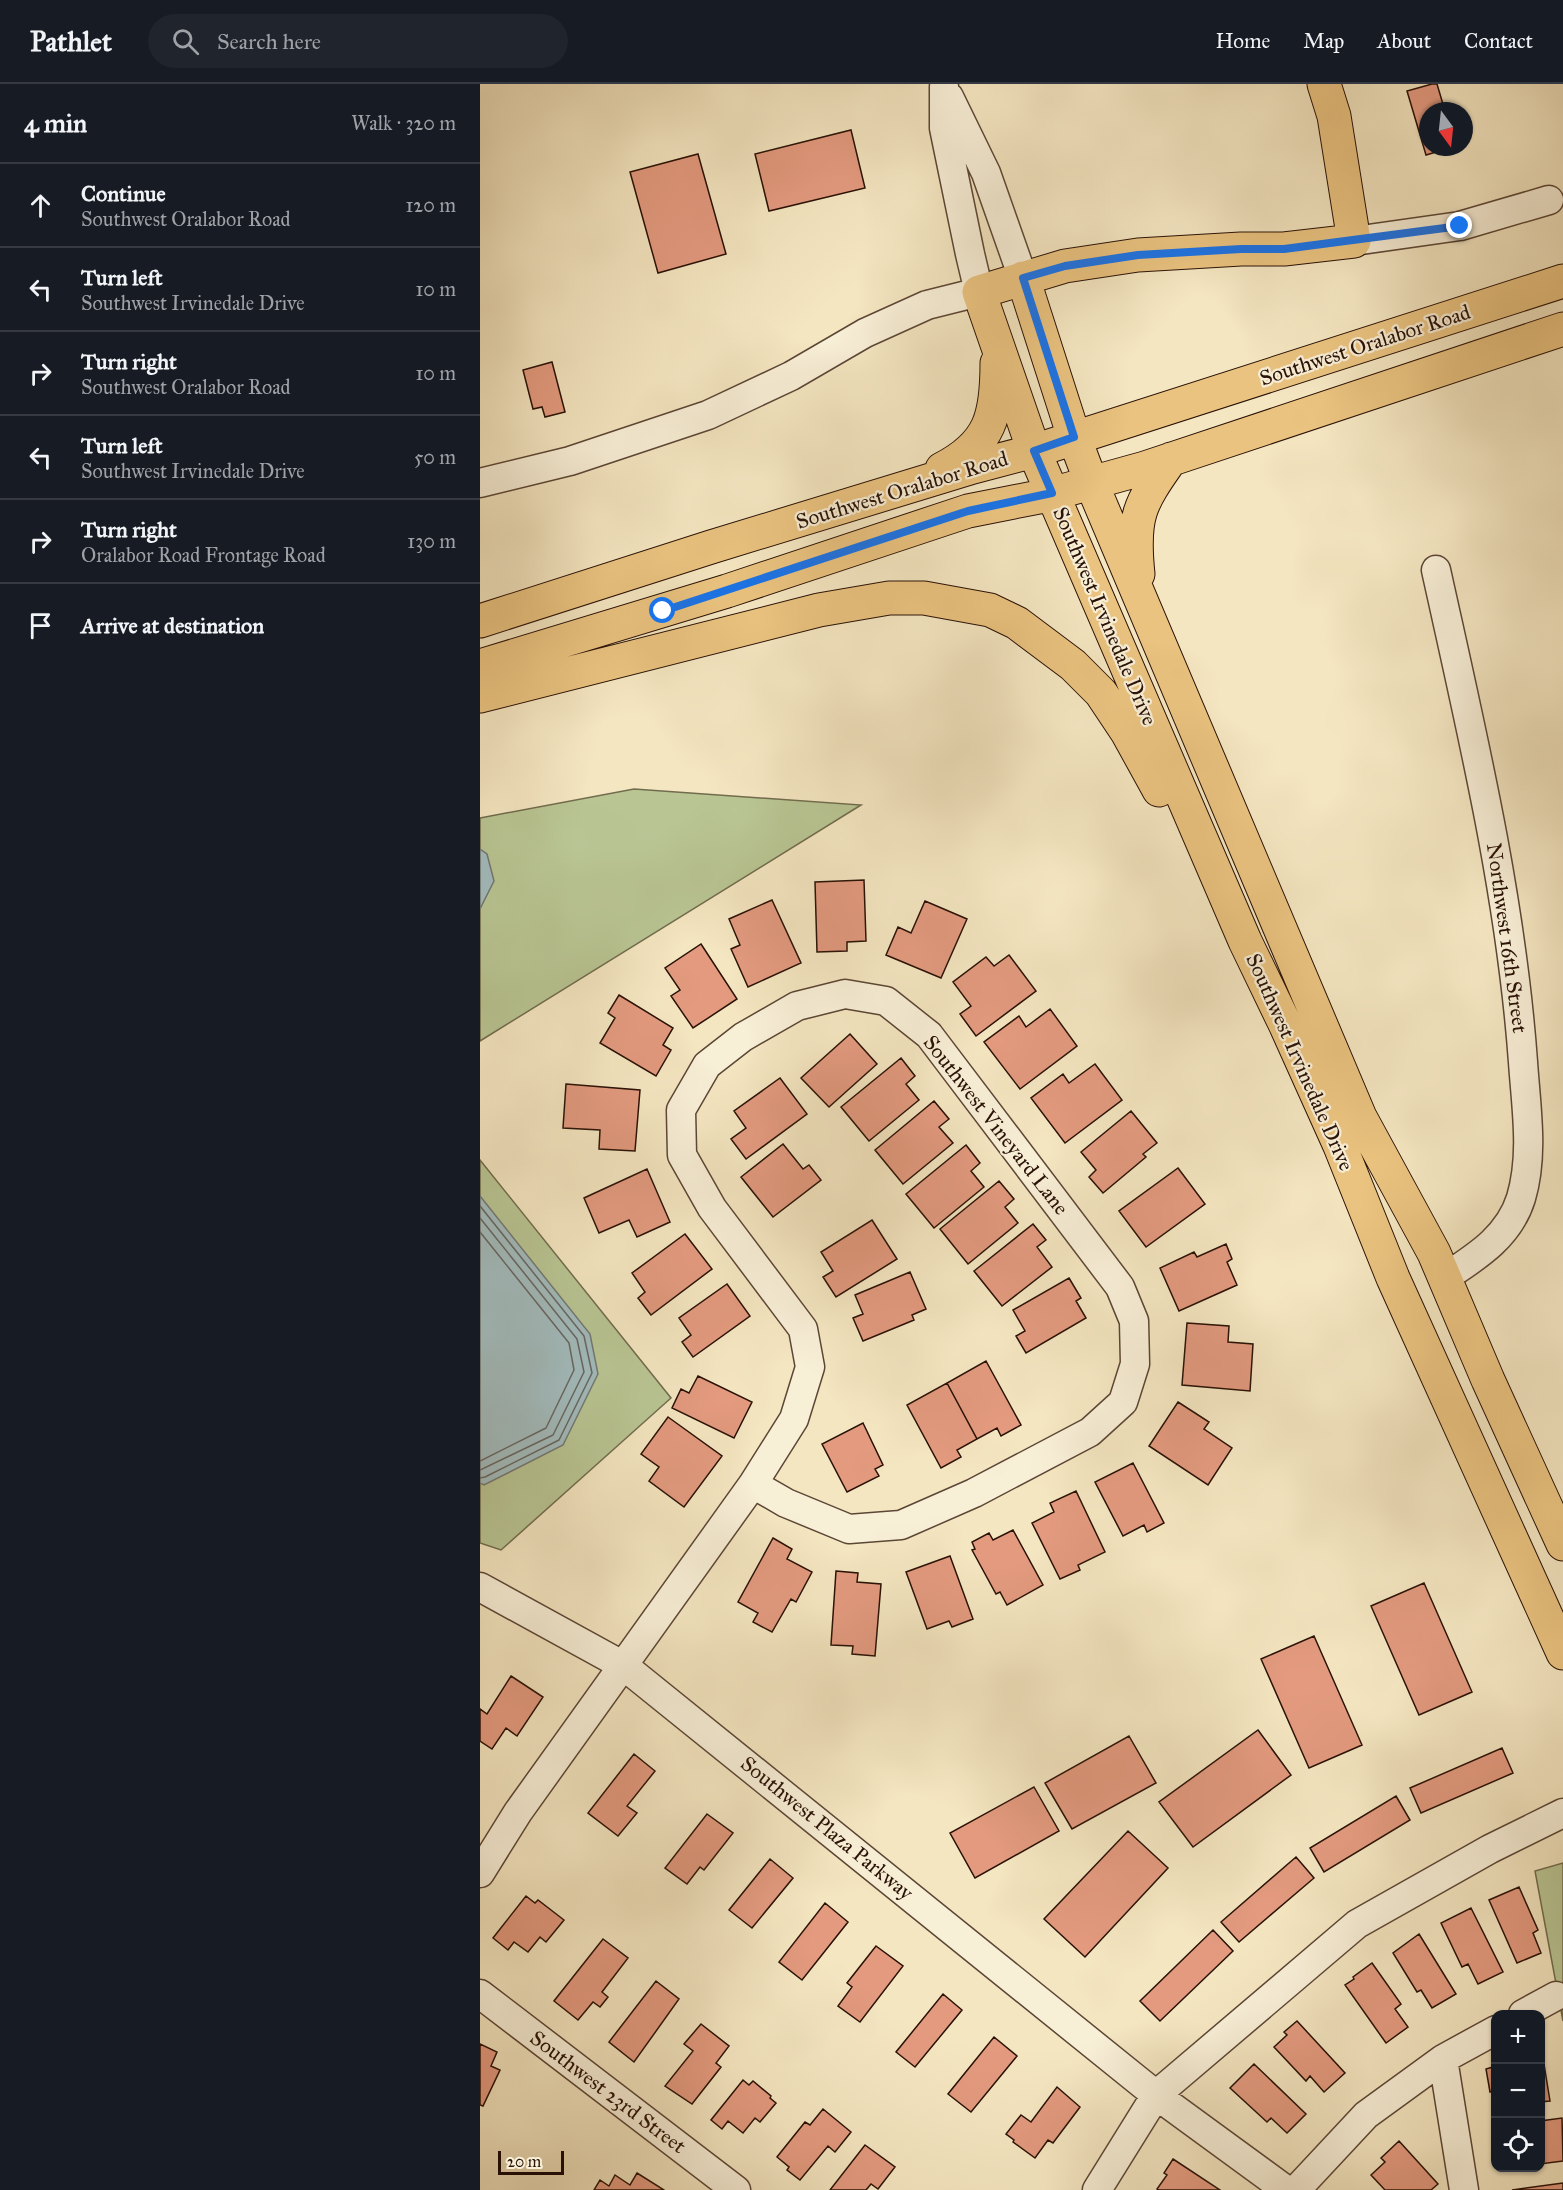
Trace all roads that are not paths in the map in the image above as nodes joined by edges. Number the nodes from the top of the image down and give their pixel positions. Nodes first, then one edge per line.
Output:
1 (1324, 84) edge
2 (944, 86) edge
3 (1549, 200) dead end
4 (1354, 241) junction
5 (1023, 278) junction
6 (1563, 281) edge
7 (980, 292) junction
8 (1563, 329) edge
9 (995, 338) junction
10 (1074, 437) junction
11 (1034, 451) junction
12 (1171, 459) junction
13 (1091, 482) junction
14 (480, 483) edge
15 (906, 487) junction
16 (1052, 493) junction
17 (1436, 570) dead end
18 (1141, 600) junction
19 (480, 621) edge
20 (480, 666) edge
21 (480, 696) edge
22 (1245, 941) junction
23 (1444, 1278) junction
24 (753, 1484) junction
25 (1563, 1544) edge
26 (480, 1587) edge
27 (1563, 1653) edge
28 (624, 1666) junction
29 (1563, 1813) edge
30 (480, 1873) edge
31 (480, 1994) edge
32 (1556, 1996) dead end
33 (1530, 2010) edge
34 (1491, 2033) edge
35 (1443, 2060) junction
36 (1156, 2095) junction
37 (736, 2190) edge
38 (1097, 2190) edge
39 (1286, 2190) edge
40 (1296, 2190) edge
41 (1464, 2190) edge

1 - 4 main road
2 - 5 street, Southwest Irvinedale Drive
2 - 7 street, Southwest Irvinedale Drive
3 - 4 street
4 - 5 main road
5 - 7 main road
5 - 10 main road, Southwest Irvinedale Drive
6 - 10 main road, Southwest Oralabor Road
7 - 9 main road, Southwest Irvinedale Drive
7 - 14 street
8 - 12 main road, Southwest Oralabor Road
9 - 11 main road, Southwest Irvinedale Drive
9 - 15 main road
10 - 11 main road, Southwest Oralabor Road
10 - 13 main road, Southwest Irvinedale Drive
11 - 15 main road, Southwest Oralabor Road
11 - 16 main road, Southwest Irvinedale Drive
12 - 13 main road, Southwest Oralabor Road
12 - 18 main road
13 - 16 main road, Southwest Oralabor Road
13 - 18 main road, Southwest Irvinedale Drive
15 - 19 main road, Southwest Oralabor Road
16 - 20 main road, Southwest Oralabor Road
16 - 22 main road, Southwest Irvinedale Drive
17 - 23 street, Northwest 16th Street
18 - 23 main road, Southwest Irvinedale Drive
21 - 22 main road
22 - 27 main road, Southwest Irvinedale Drive
23 - 25 main road, Southwest Irvinedale Drive
24 - 24 street, Southwest Vineyard Lane
24 - 28 street, Southwest Vineyard Lane
26 - 28 street, Southwest Plaza Parkway
28 - 30 street, Southwest Vineyard Lane
28 - 36 street, Southwest Plaza Parkway
29 - 36 street
31 - 37 street, Southwest 23rd Street
32 - 33 street
34 - 35 street
35 - 40 street
35 - 41 street
36 - 38 street
36 - 39 street, Southwest Plaza Parkway

